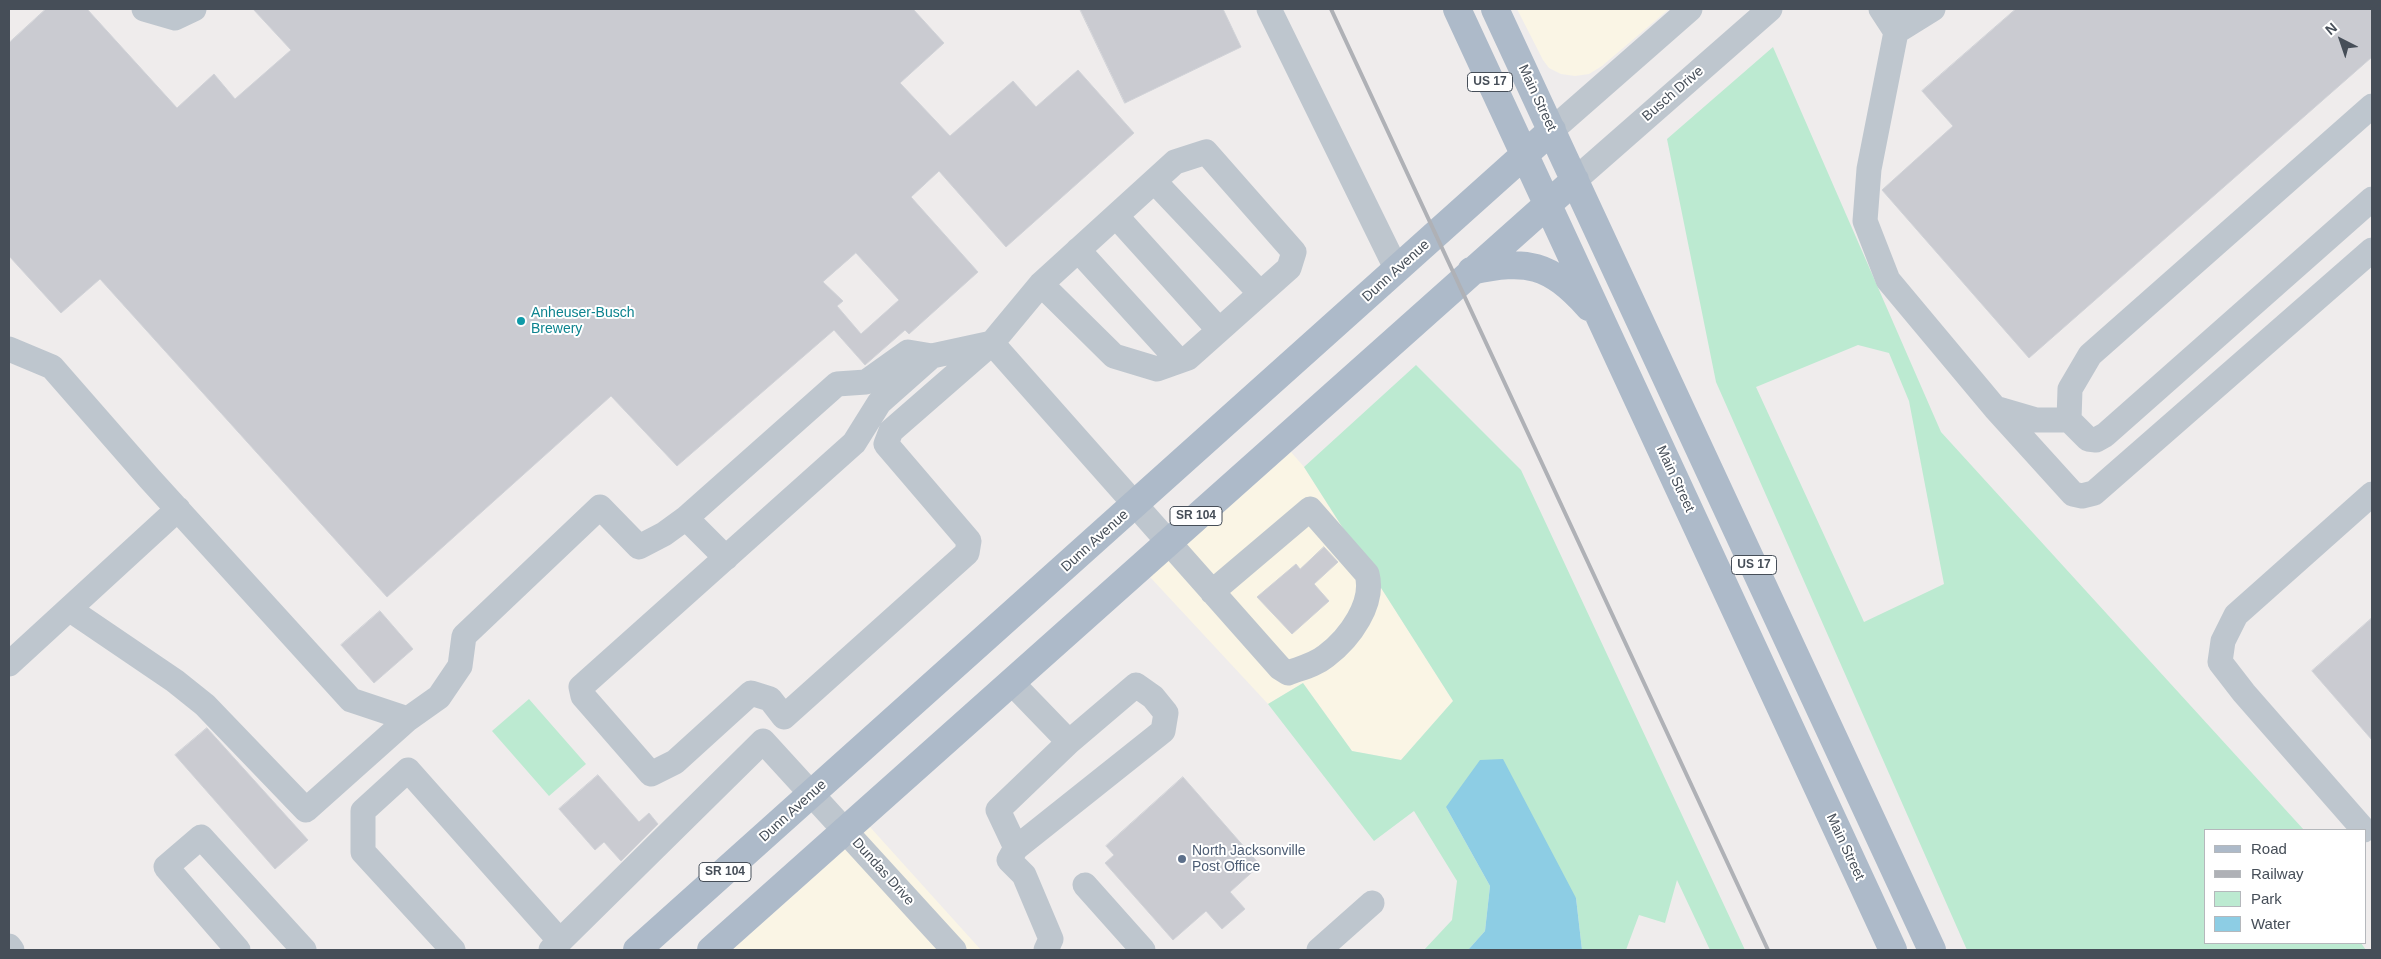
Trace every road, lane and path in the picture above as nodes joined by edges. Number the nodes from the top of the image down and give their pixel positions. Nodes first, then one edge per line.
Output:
1 (144, 9) edge
2 (194, 9) edge
3 (1269, 9) edge
4 (1457, 9) edge
5 (1495, 9) edge
6 (1690, 9) edge
7 (1770, 9) edge
8 (1881, 9) edge
9 (1906, 9) edge
10 (1933, 9) edge
11 (1896, 32) junction
12 (2372, 106) edge
13 (1552, 130) junction
14 (1524, 155) junction
15 (1575, 180) junction
16 (1154, 181) junction
17 (2372, 199) edge
18 (1547, 203) junction
19 (1116, 216) junction
20 (1078, 250) junction
21 (2372, 250) edge
22 (1397, 270) junction
23 (1470, 271) junction
24 (1041, 284) junction
25 (1260, 293) junction
26 (1602, 322) junction
27 (1219, 330) junction
28 (992, 343) junction
29 (9, 348) edge
30 (932, 356) junction
31 (1180, 361) junction
32 (1995, 408) junction
33 (871, 416) junction
34 (2069, 420) junction
35 (892, 431) junction
36 (2372, 494) edge
37 (1135, 505) junction
38 (178, 509) junction
39 (686, 518) junction
40 (1167, 542) junction
41 (726, 558) junction
42 (1212, 592) junction
43 (69, 609) junction
44 (9, 664) edge
45 (1011, 682) junction
46 (408, 719) junction
47 (1068, 742) junction
48 (813, 793) junction
49 (2364, 829) edge
50 (846, 830) junction
51 (1016, 848) junction
52 (1085, 886) dead end
53 (1372, 903) dead end
54 (9, 946) edge
55 (556, 946) edge
56 (12, 950) edge
57 (238, 950) edge
58 (304, 950) edge
59 (453, 950) edge
60 (637, 950) edge
61 (711, 950) edge
62 (954, 950) edge
63 (1046, 950) edge
64 (1143, 950) edge
65 (1318, 950) edge
66 (1893, 950) edge
67 (1932, 950) edge

1 - 2 street
3 - 22 street
4 - 14 main road, Main Street / US 17
5 - 13 main road, Main Street / US 17
6 - 13 street
7 - 15 street, Busch Drive
8 - 11 street
9 - 11 street
10 - 11 street
11 - 32 street
12 - 34 street
13 - 14 main road, Dunn Avenue / SR 104
13 - 15 main road, Main Street / US 17
14 - 18 main road, Main Street / US 17
14 - 22 main road, Dunn Avenue / SR 104
15 - 18 main road, SR 104
15 - 67 main road, Main Street / US 17
16 - 19 street
16 - 25 street
16 - 25 street
17 - 34 street
18 - 23 main road, SR 104
18 - 26 main road, Main Street / US 17
19 - 20 street
19 - 27 street
20 - 24 street
20 - 31 street
21 - 32 street
22 - 37 main road, Dunn Avenue / SR 104
23 - 26 main road
23 - 40 main road, SR 104
24 - 28 street
24 - 31 street
25 - 27 street
26 - 66 main road, Main Street / US 17
27 - 31 street
28 - 30 street
28 - 35 street
28 - 37 street
29 - 38 street
30 - 33 street
30 - 39 street
32 - 34 street
33 - 35 street
33 - 41 street
35 - 41 street
36 - 49 street
37 - 40 street
37 - 48 main road, Dunn Avenue / SR 104
38 - 43 street
38 - 46 street
39 - 41 street
39 - 46 street
40 - 42 street
40 - 45 main road, SR 104
42 - 42 street
43 - 44 street
43 - 46 street
45 - 47 street
45 - 50 main road, SR 104
47 - 51 street
47 - 51 street
48 - 50 street, Dundas Drive
48 - 55 street, Dundas Drive
48 - 60 main road, Dunn Avenue / SR 104
50 - 61 main road, SR 104
50 - 62 street, Dundas Drive
51 - 63 street
52 - 64 street
53 - 65 street
54 - 56 street
55 - 59 street
57 - 58 street

